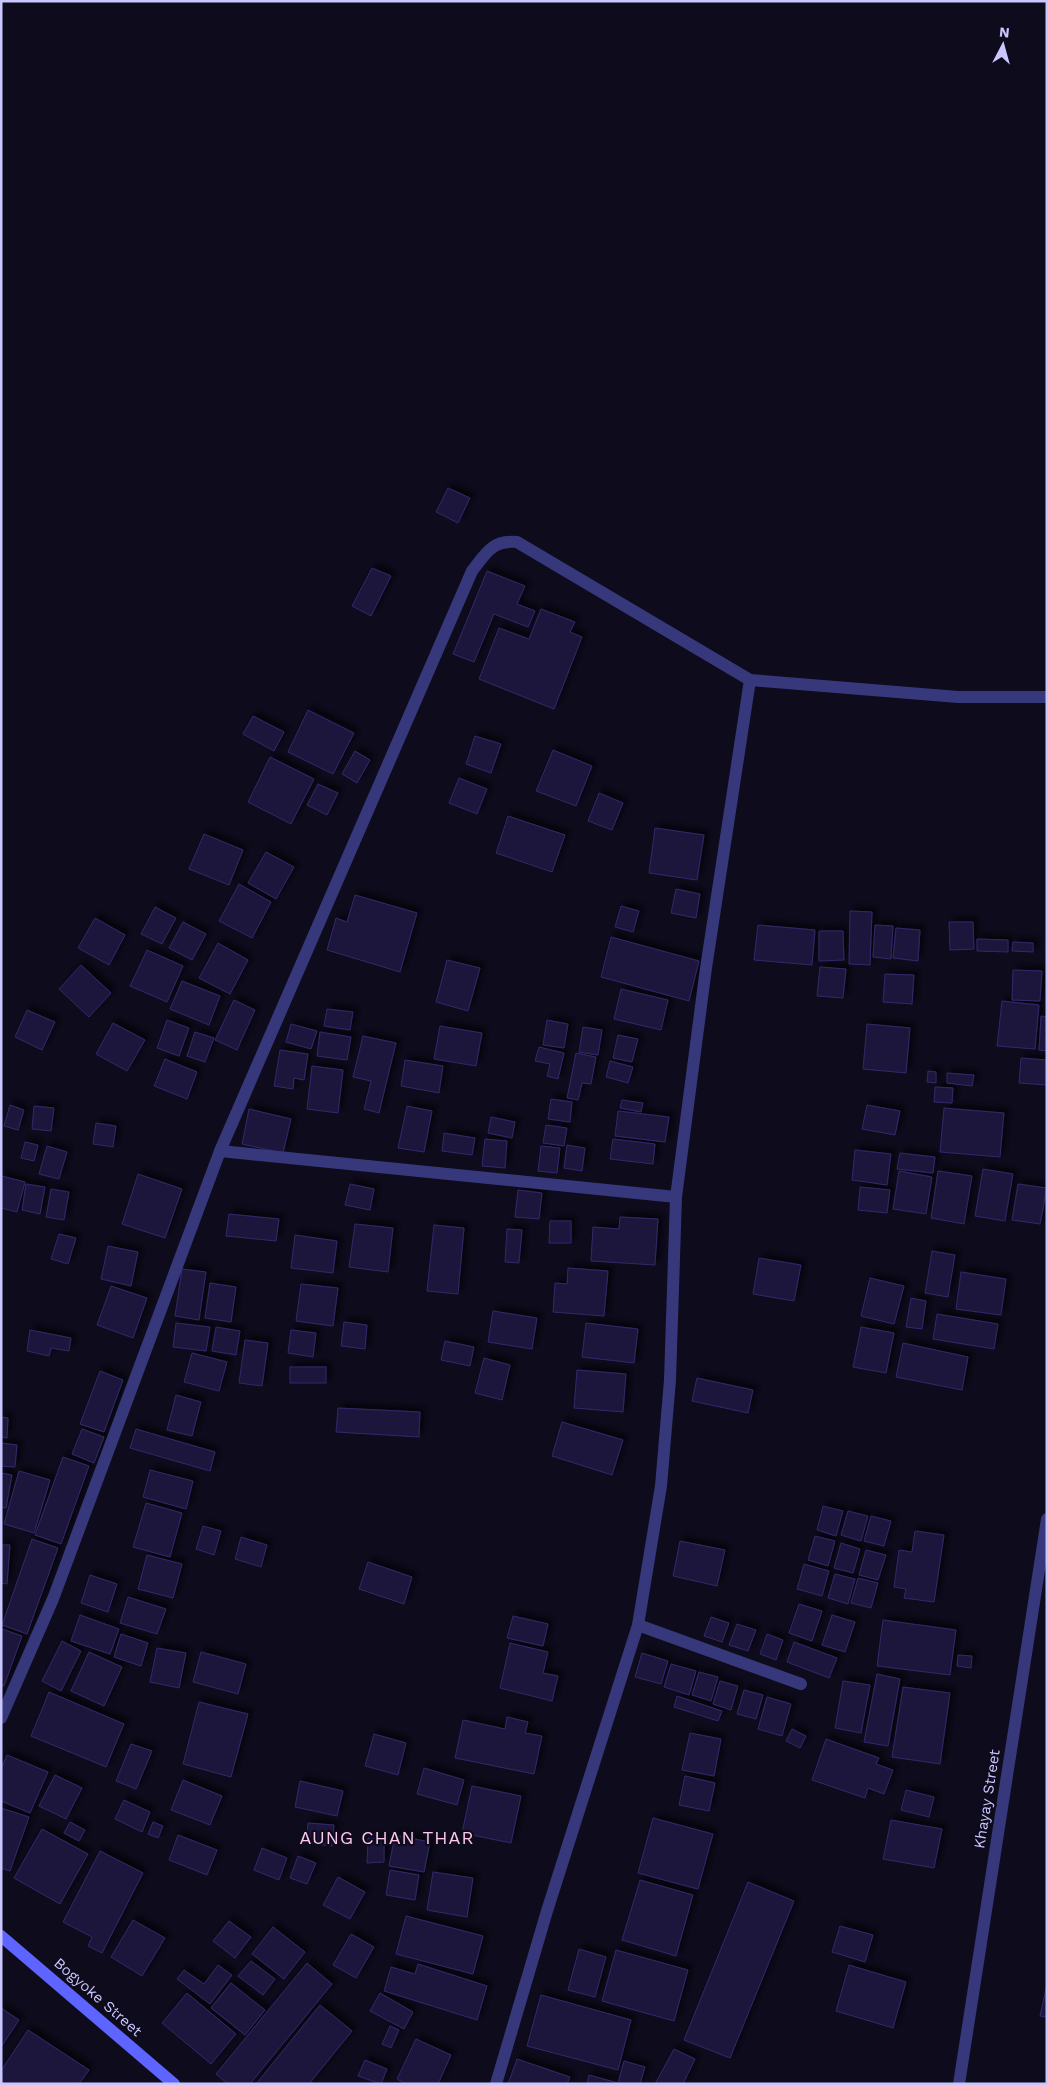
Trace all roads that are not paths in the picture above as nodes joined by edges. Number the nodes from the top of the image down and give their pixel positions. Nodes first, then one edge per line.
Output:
1 (750, 680) junction
2 (1047, 697) edge
3 (220, 1151) junction
4 (676, 1198) junction
5 (1047, 1519) edge
6 (638, 1625) junction
7 (801, 1684) dead end
8 (1, 1718) edge
9 (1, 1936) edge
10 (174, 2084) edge
11 (496, 2084) edge
12 (959, 2084) edge

1 - 2 street
1 - 3 street
1 - 4 street
3 - 4 street
3 - 8 street
4 - 6 street
5 - 12 street, Khayay Street
6 - 7 street
6 - 11 street
9 - 10 main road, Bogyoke Street

